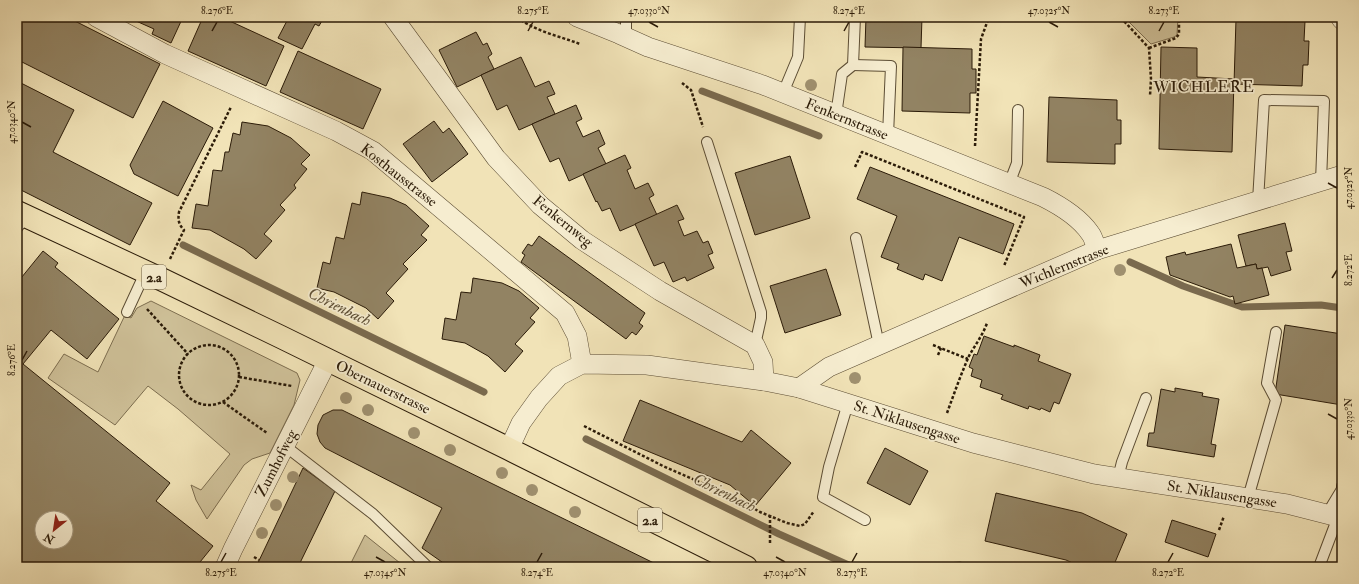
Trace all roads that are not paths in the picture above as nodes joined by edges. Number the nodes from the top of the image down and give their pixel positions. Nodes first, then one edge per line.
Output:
1 (96, 17) edge
2 (393, 17) edge
3 (577, 17) edge
4 (626, 17) edge
5 (800, 17) edge
6 (855, 17) edge
7 (1340, 17) edge
8 (1342, 20) edge
9 (626, 37) junction
10 (852, 66) junction
11 (783, 93) junction
12 (1018, 110) dead end
13 (836, 115) junction
14 (888, 135) junction
15 (707, 142) road end
16 (1342, 176) edge
17 (1321, 182) junction
18 (1009, 184) junction
19 (1258, 201) junction
20 (20, 219) edge
21 (856, 238) dead end
22 (1098, 250) junction
23 (141, 282) junction
24 (127, 312) dead end
25 (1276, 332) dead end
26 (755, 345) junction
27 (879, 345) junction
28 (328, 360) junction
29 (582, 364) junction
30 (764, 381) junction
31 (799, 388) junction
32 (1146, 398) dead end
33 (848, 403) junction
34 (285, 446) junction
35 (510, 449) junction
36 (1118, 478) junction
37 (1342, 486) edge
38 (1248, 498) junction
39 (1336, 516) edge
40 (865, 520) dead end
41 (225, 567) edge
42 (428, 567) edge
43 (746, 567) edge
44 (1319, 567) edge

1 - 29 street, Kosthausstrasse
2 - 26 street, Fenkernweg
3 - 9 street, Fenkernstrasse
4 - 9 lane
5 - 11 lane
6 - 10 lane
7 - 8 street
9 - 11 street, Fenkernstrasse
10 - 13 lane
10 - 14 lane
11 - 13 street, Fenkernstrasse
12 - 18 lane
13 - 14 street, Fenkernstrasse
14 - 18 street, Fenkernstrasse
15 - 26 lane
16 - 17 street, Wichlernstrasse
17 - 19 street, Wichlernstrasse
17 - 19 lane
18 - 22 street, Fenkernstrasse
19 - 22 street, Wichlernstrasse
20 - 23 main road, Obernauerstrasse / 2.a
21 - 27 lane
22 - 27 street, Wichlernstrasse
23 - 24 lane
23 - 28 main road, Obernauerstrasse / 2.a
25 - 38 lane
26 - 30 street
27 - 31 street, Wichlernstrasse
28 - 34 street, Zumhofweg
28 - 35 main road, Obernauerstrasse / 2.a
29 - 30 street, St. Niklausengasse
29 - 35 street, St. Niklausengasse
30 - 31 street, St. Niklausengasse
31 - 33 street, St. Niklausengasse
32 - 36 lane
33 - 36 street, St. Niklausengasse
33 - 40 lane
34 - 41 street, Zumhofweg
34 - 42 lane
35 - 43 main road, Obernauerstrasse / 2.a
36 - 38 street, St. Niklausengasse
37 - 39 lane
38 - 39 street, St. Niklausengasse
39 - 44 lane

